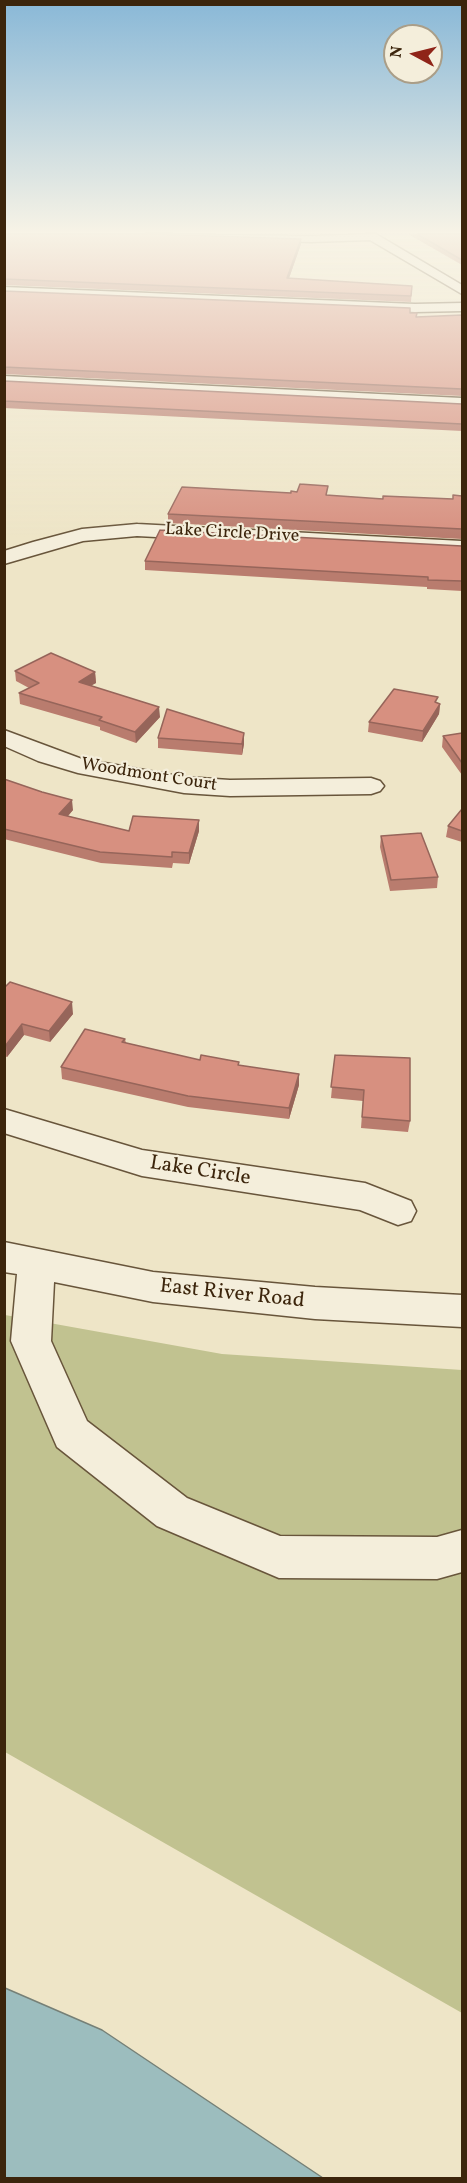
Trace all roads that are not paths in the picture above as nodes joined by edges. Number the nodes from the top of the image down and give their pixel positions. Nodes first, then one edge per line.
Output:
1 (4, 381) edge
2 (462, 403) edge
3 (462, 547) edge
4 (4, 558) edge
5 (4, 737) edge
6 (371, 786) dead end
7 (4, 1121) edge
8 (398, 1211) dead end
9 (20, 1260) edge
10 (462, 1311) edge
11 (462, 1551) edge

1 - 2 street
3 - 4 street, Lake Circle Drive
5 - 6 street, Woodmont Court
7 - 8 street, Lake Circle
9 - 10 street, East River Road
9 - 11 street

